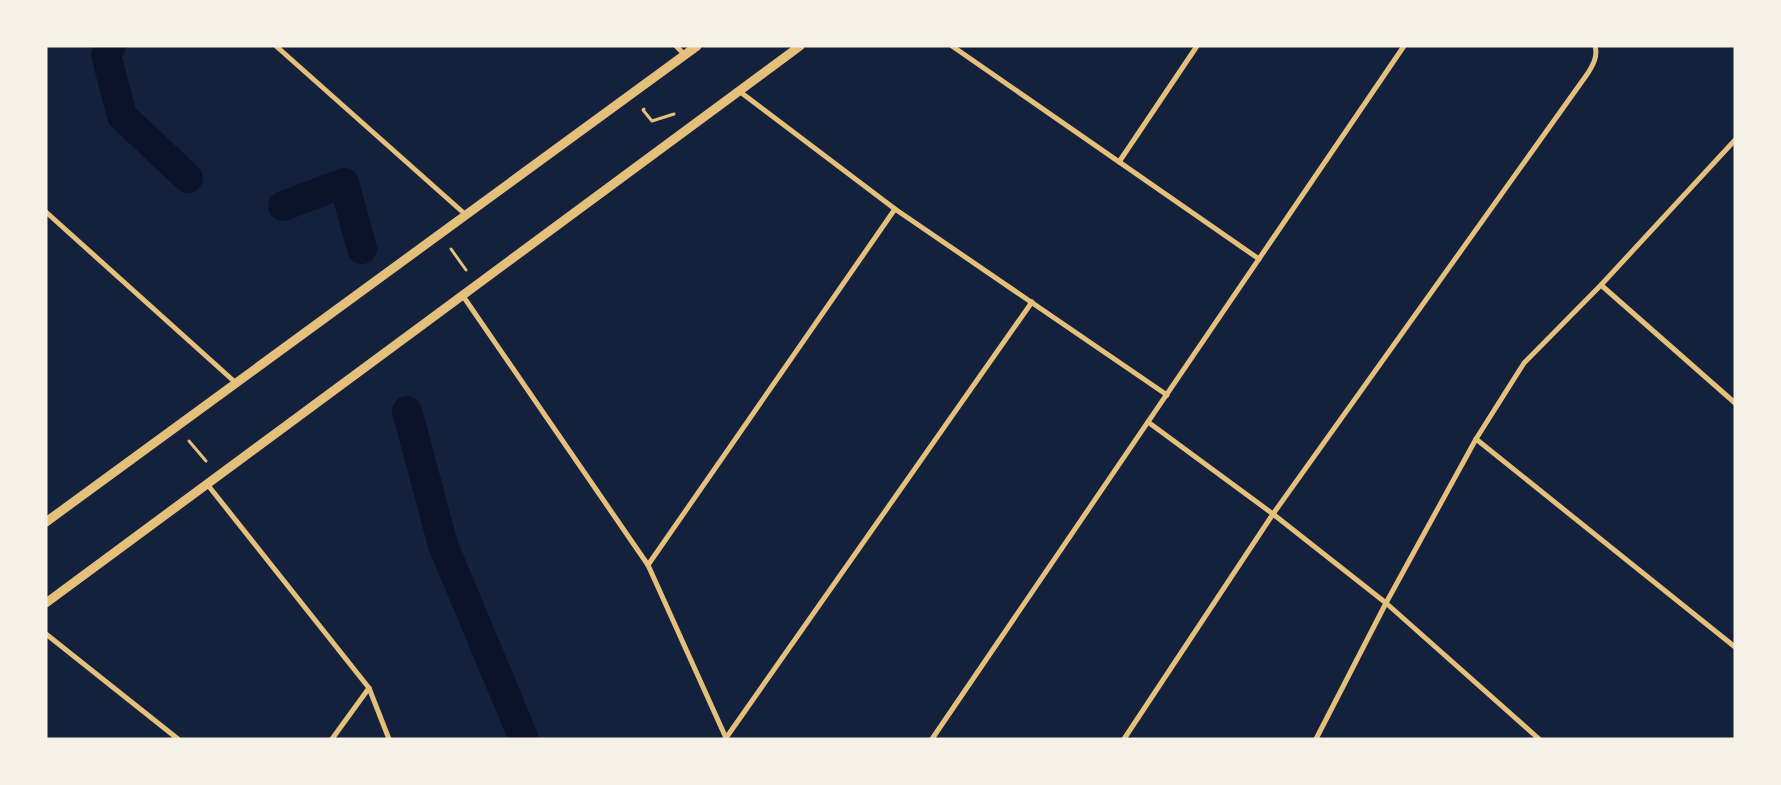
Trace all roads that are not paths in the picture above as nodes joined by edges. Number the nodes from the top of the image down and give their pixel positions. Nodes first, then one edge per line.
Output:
1 (276, 46) edge
2 (676, 46) edge
3 (697, 46) edge
4 (800, 46) edge
5 (952, 46) edge
6 (1198, 46) edge
7 (1404, 46) edge
8 (1596, 49) edge
9 (685, 55) junction
10 (739, 91) junction
11 (1735, 140) edge
12 (1729, 146) junction
13 (1735, 150) edge
14 (1119, 162) junction
15 (895, 209) junction
16 (46, 212) edge
17 (466, 215) junction
18 (1259, 259) junction
19 (1601, 285) junction
20 (463, 296) junction
21 (1032, 302) junction
22 (236, 383) junction
23 (1167, 395) junction
24 (1735, 403) edge
25 (1148, 422) junction
26 (1476, 439) junction
27 (207, 484) junction
28 (1273, 514) junction
29 (46, 522) edge
30 (648, 565) junction
31 (46, 603) edge
32 (1386, 603) junction
33 (46, 634) edge
34 (1735, 647) edge
35 (368, 688) junction
36 (726, 738) edge
37 (178, 739) edge
38 (332, 739) edge
39 (389, 739) edge
40 (932, 739) edge
41 (1124, 739) edge
42 (1316, 739) edge
43 (1539, 739) edge

1 - 17 street
2 - 9 street
3 - 9 street
4 - 10 street
5 - 14 street
6 - 14 street
7 - 18 street
8 - 28 street
9 - 17 street
10 - 15 street
10 - 20 street
11 - 12 street
12 - 13 street
12 - 19 street
14 - 18 street
15 - 21 street
15 - 30 street
16 - 22 street
17 - 22 street
18 - 23 street
19 - 24 street
19 - 26 street
20 - 27 street
20 - 30 street
21 - 23 street
21 - 36 street
22 - 29 street
23 - 25 street
25 - 28 street
25 - 40 street
26 - 32 street
26 - 34 street
27 - 31 street
27 - 35 street
28 - 32 street
28 - 41 street
30 - 36 street
32 - 42 street
32 - 43 street
33 - 37 street
35 - 38 street
35 - 39 street

